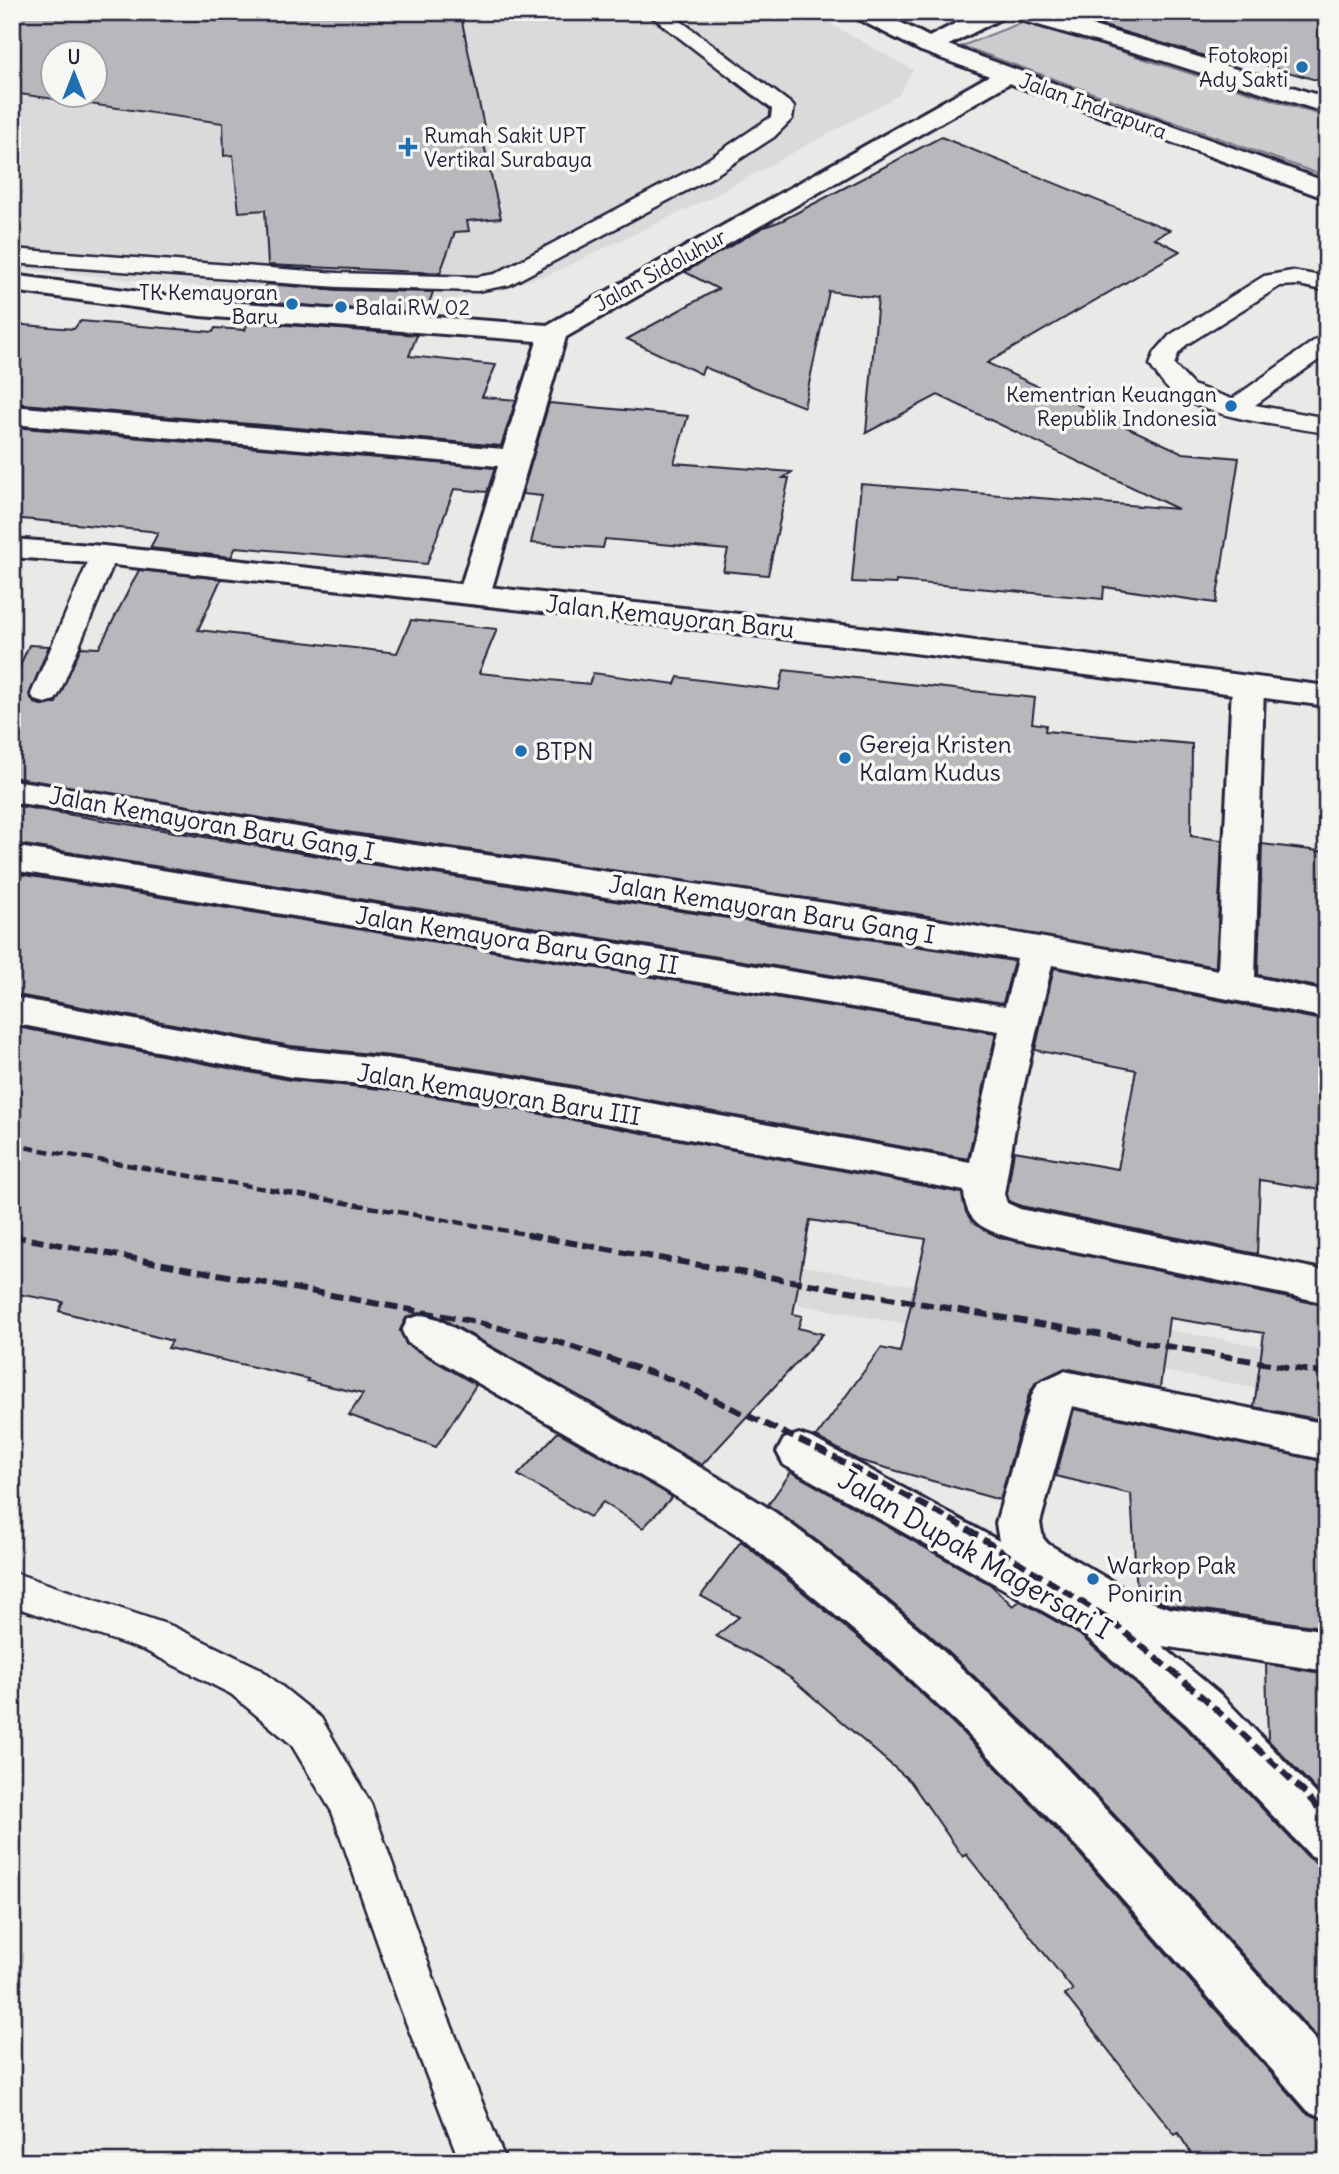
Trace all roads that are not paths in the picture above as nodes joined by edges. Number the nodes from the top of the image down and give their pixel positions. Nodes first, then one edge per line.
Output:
1 (656, 12) edge
2 (862, 12) edge
3 (996, 12) edge
4 (1018, 12) edge
5 (929, 46) junction
6 (1007, 75) junction
7 (1327, 106) edge
8 (1327, 191) edge
9 (12, 256) edge
10 (12, 283) edge
11 (1327, 284) edge
12 (553, 334) junction
13 (1327, 344) edge
14 (1237, 407) junction
15 (12, 415) edge
16 (1327, 426) edge
17 (515, 459) junction
18 (12, 548) edge
19 (104, 555) junction
20 (474, 595) junction
21 (1248, 687) junction
22 (45, 694) dead end
23 (1327, 696) edge
24 (12, 791) edge
25 (12, 858) edge
26 (1038, 948) junction
27 (1236, 985) junction
28 (1327, 1004) edge
29 (12, 1010) edge
30 (1022, 1022) junction
31 (986, 1194) junction
32 (1327, 1287) edge
33 (423, 1331) dead end
34 (1327, 1442) edge
35 (799, 1452) dead end
36 (12, 1589) edge
37 (1327, 1651) edge
38 (1327, 1839) edge
39 (1327, 2093) edge
40 (482, 2162) edge

1 - 9 lane
2 - 5 street, Jalan Indrapura
3 - 5 street
4 - 7 street
5 - 6 street, Jalan Indrapura
6 - 8 street, Jalan Indrapura
6 - 12 street, Jalan Sidoluhur
10 - 12 street
11 - 14 lane
12 - 17 street
13 - 14 lane
14 - 16 lane
15 - 17 street
17 - 20 street
18 - 19 street, Jalan Kemayoran Baru
19 - 20 street, Jalan Kemayoran Baru
19 - 22 lane
20 - 21 street, Jalan Kemayoran Baru
21 - 23 street, Jalan Kemayoran Baru
21 - 27 street
24 - 26 street, Jalan Kemayoran Baru Gang I
25 - 30 street, Jalan Kemayora Baru Gang II
26 - 27 street, Jalan Kemayoran Baru Gang I
26 - 30 street
27 - 28 street, Jalan Kemayoran Baru Gang I
29 - 31 street, Jalan Kemayoran Baru III
30 - 31 street
31 - 32 street, Jalan Kemayoran Baru III
33 - 39 street
34 - 37 street
35 - 38 street, Jalan Dupak Magersari I
36 - 40 lane

